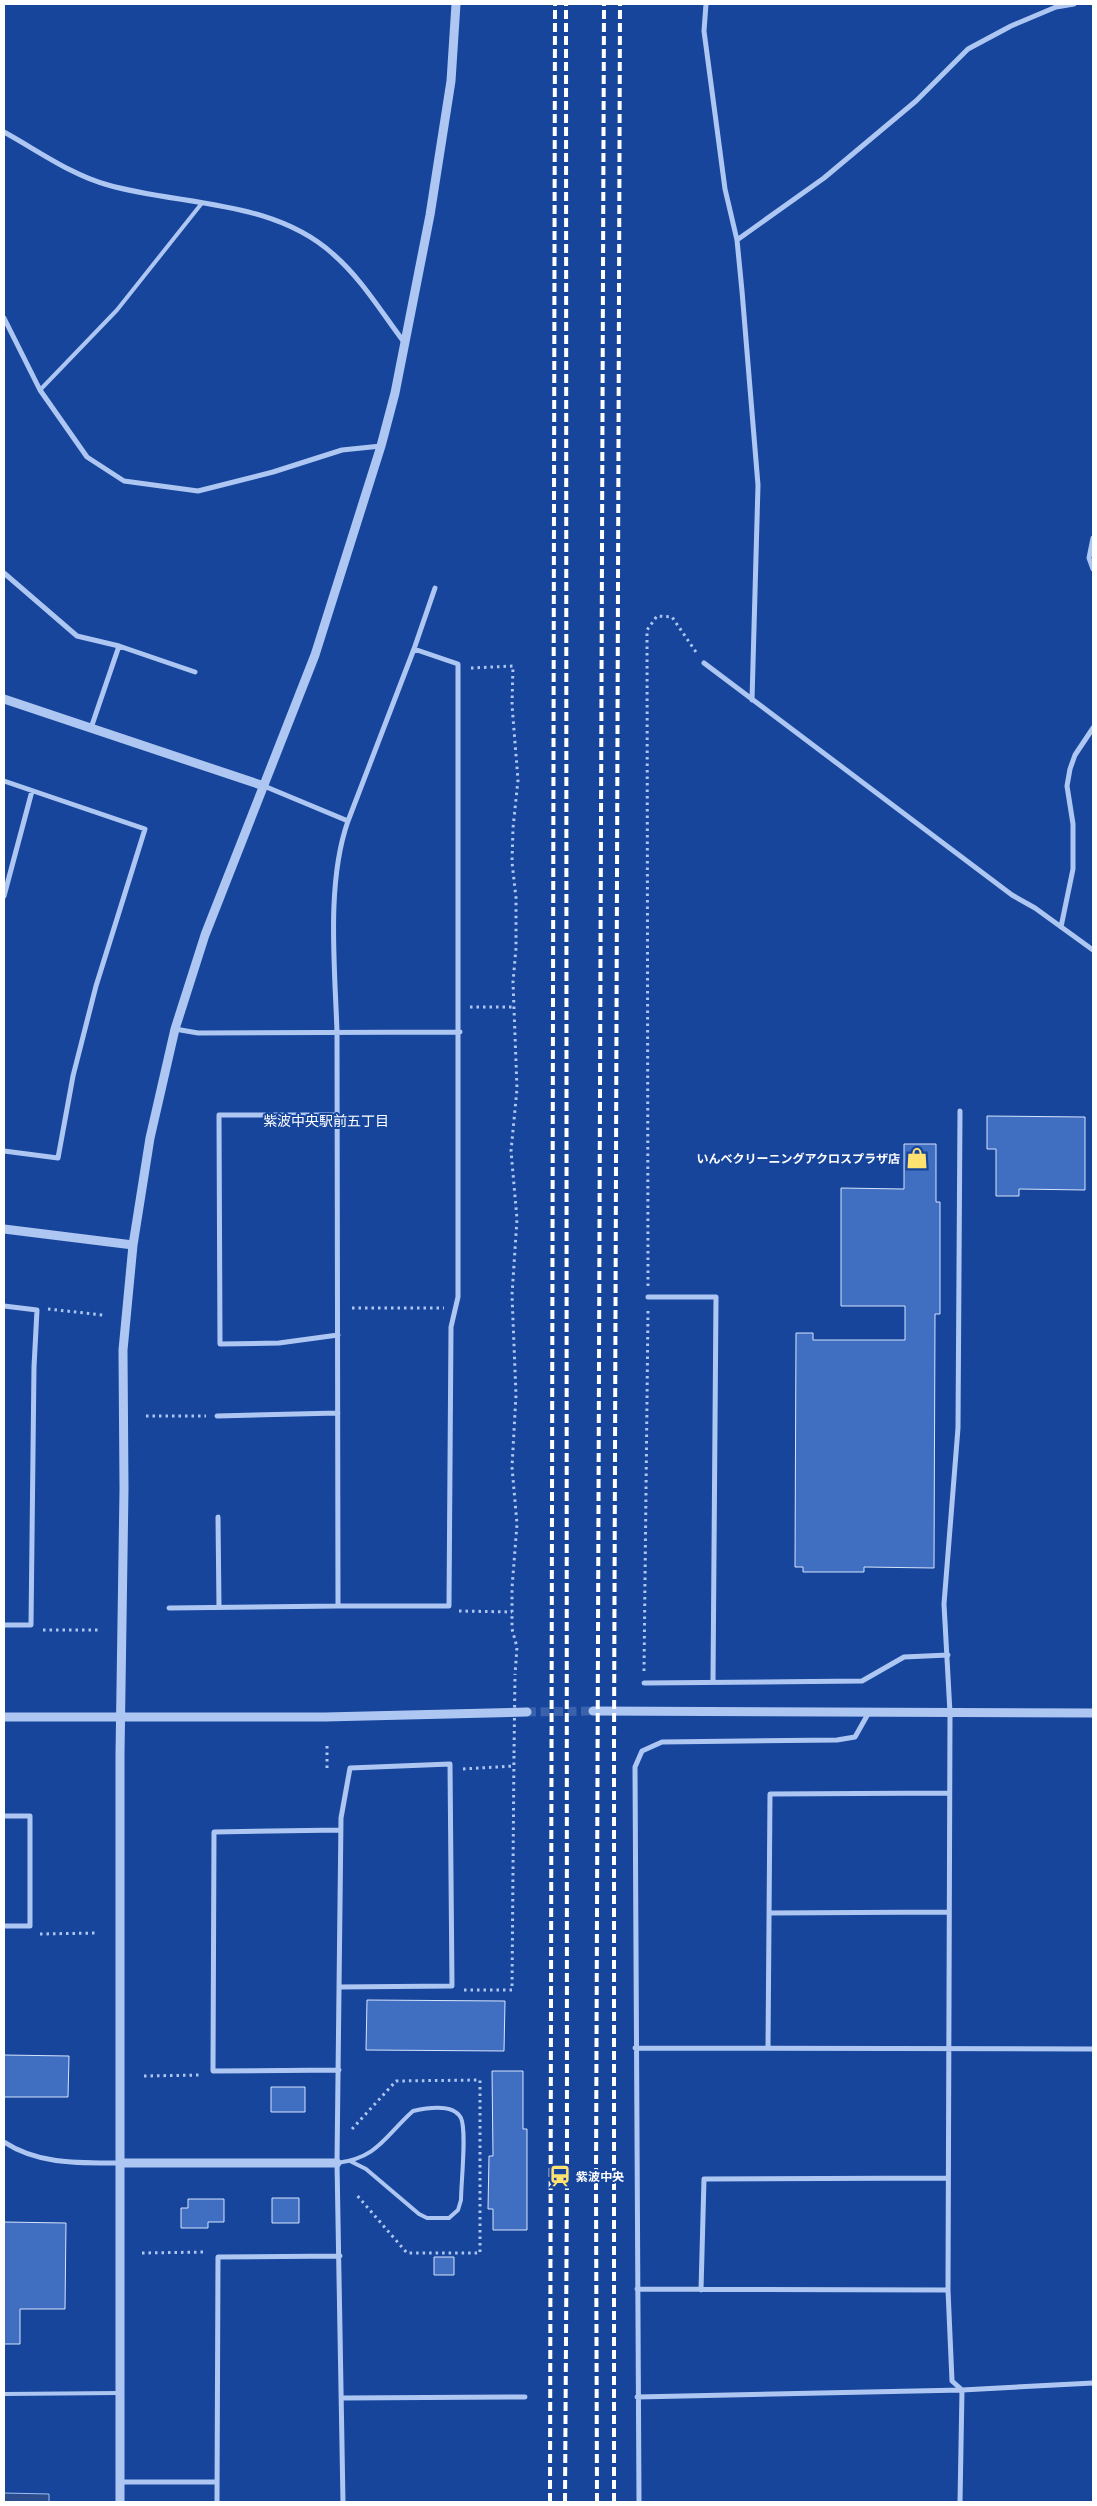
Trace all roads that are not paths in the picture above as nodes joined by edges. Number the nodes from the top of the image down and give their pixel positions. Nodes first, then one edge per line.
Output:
1 (456, 4) edge
2 (706, 4) edge
3 (1074, 4) edge
4 (4, 132) edge
5 (202, 203) junction
6 (736, 240) junction
7 (4, 318) edge
8 (404, 342) junction
9 (40, 390) junction
10 (381, 446) junction
11 (1093, 538) edge
12 (1093, 569) edge
13 (4, 572) edge
14 (435, 588) dead end
15 (120, 646) junction
16 (414, 649) junction
17 (704, 663) road end
18 (195, 672) dead end
19 (4, 699) edge
20 (752, 700) junction
21 (92, 728) junction
22 (1093, 728) edge
23 (4, 781) edge
24 (264, 786) junction
25 (32, 791) junction
26 (348, 821) junction
27 (4, 896) edge
28 (1061, 927) junction
29 (1093, 950) edge
30 (175, 1029) junction
31 (337, 1032) junction
32 (460, 1032) junction
33 (960, 1111) dead end
34 (337, 1115) junction
35 (4, 1151) edge
36 (4, 1229) edge
37 (133, 1245) junction
38 (648, 1297) road end
39 (4, 1306) edge
40 (338, 1334) junction
41 (338, 1413) junction
42 (217, 1416) road end
43 (218, 1517) dead end
44 (338, 1606) junction
45 (219, 1607) junction
46 (169, 1608) dead end
47 (4, 1625) edge
48 (948, 1655) junction
49 (713, 1682) junction
50 (644, 1683) road end
51 (593, 1711) tunnel mouth
52 (527, 1712) tunnel mouth
53 (1093, 1713) edge
54 (868, 1714) junction
55 (950, 1714) junction
56 (4, 1717) edge
57 (120, 1718) junction
58 (949, 1793) junction
59 (4, 1816) edge
60 (341, 1830) junction
61 (948, 1912) junction
62 (769, 1913) junction
63 (4, 1926) edge
64 (339, 1987) junction
65 (635, 2048) junction
66 (768, 2048) junction
67 (949, 2048) junction
68 (1093, 2048) edge
69 (339, 2070) junction
70 (4, 2142) edge
71 (350, 2161) junction
72 (121, 2163) junction
73 (337, 2163) junction
74 (948, 2178) junction
75 (340, 2256) junction
76 (637, 2289) junction
77 (701, 2290) junction
78 (948, 2290) junction
79 (1093, 2382) edge
80 (962, 2390) junction
81 (121, 2393) junction
82 (4, 2394) edge
83 (525, 2397) dead end
84 (637, 2397) junction
85 (342, 2398) junction
86 (120, 2482) junction
87 (217, 2482) junction
88 (120, 2502) edge
89 (217, 2502) edge
90 (343, 2502) edge
91 (639, 2502) edge
92 (960, 2502) edge

1 - 8 street
2 - 6 street
3 - 6 street
4 - 5 street
5 - 8 street
5 - 9 lane
6 - 20 street
7 - 9 street
8 - 10 street
9 - 10 street
10 - 24 street
11 - 12 street
13 - 15 street
14 - 16 street
15 - 18 street
15 - 21 street
16 - 26 street
16 - 32 street
17 - 20 street
19 - 21 street
20 - 28 street
21 - 24 street
22 - 28 street
23 - 25 street
24 - 26 street
24 - 30 street
25 - 27 street
25 - 35 street
26 - 31 street
28 - 29 street
30 - 31 street
30 - 37 street
31 - 32 street
31 - 34 street
32 - 44 street
33 - 48 street
34 - 40 street
34 - 40 street
36 - 37 street
37 - 57 street
38 - 49 street
39 - 47 street
40 - 41 street
41 - 42 street
41 - 44 street
43 - 45 street
44 - 45 street
45 - 46 street
48 - 49 street
48 - 55 street
49 - 50 street
51 - 54 street
52 - 57 street
53 - 55 street
54 - 55 street
54 - 65 street
55 - 58 street
56 - 57 street
57 - 72 street
58 - 61 street
58 - 62 street
59 - 63 street
60 - 64 street
60 - 64 street
60 - 69 street
61 - 62 street
61 - 67 street
62 - 66 street
64 - 69 street
65 - 66 street
65 - 76 street
66 - 67 street
67 - 68 street
67 - 74 street
69 - 73 street
70 - 72 street
71 - 71 lane
71 - 73 lane
72 - 73 street
72 - 81 street
73 - 75 street
74 - 77 street
74 - 78 street
75 - 85 street
75 - 87 street
76 - 77 street
76 - 84 street
77 - 78 street
78 - 80 street
79 - 80 street
80 - 84 street
80 - 92 street
81 - 82 lane
81 - 86 street
83 - 85 street
84 - 91 street
85 - 90 street
86 - 87 street
86 - 88 street
87 - 89 street

